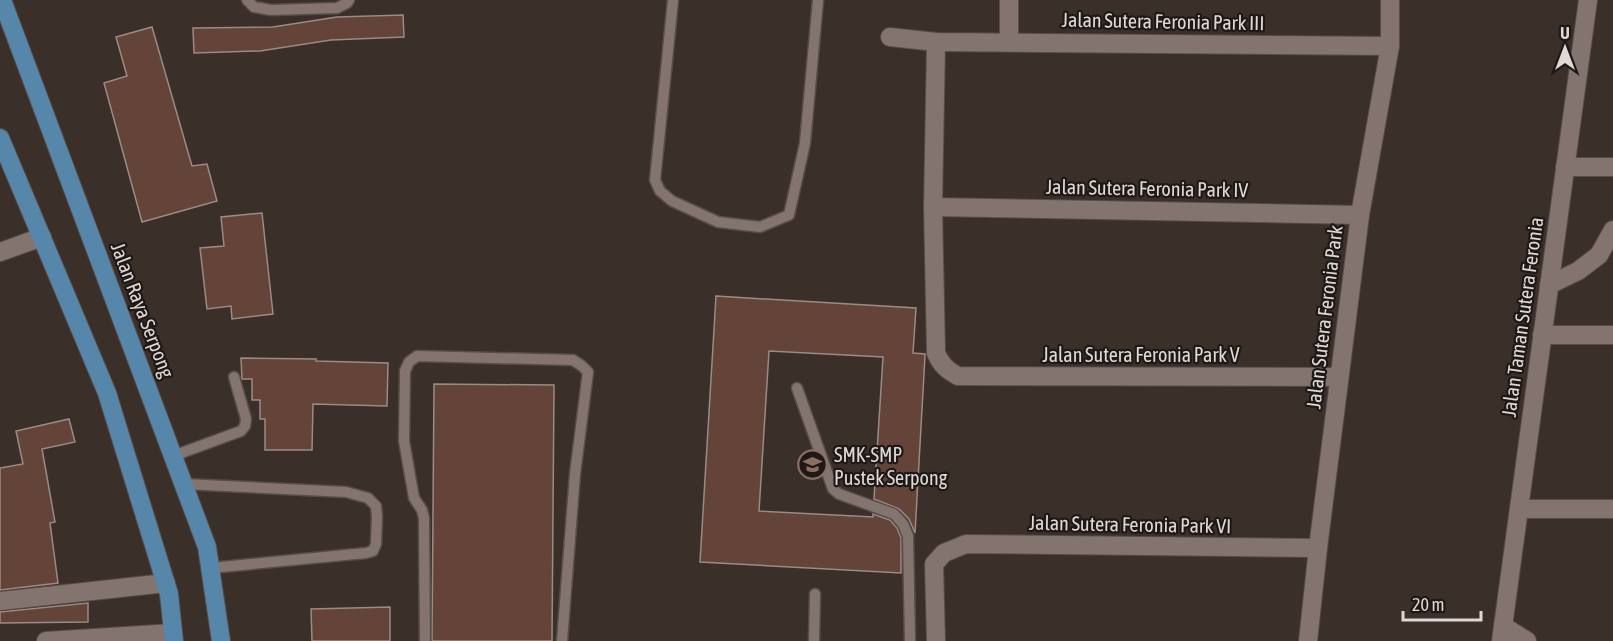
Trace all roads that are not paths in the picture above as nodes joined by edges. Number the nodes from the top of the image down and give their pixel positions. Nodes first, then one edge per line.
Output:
1 (2, 0) edge
2 (247, 0) edge
3 (349, 0) edge
4 (673, 0) edge
5 (818, 0) edge
6 (1009, 0) edge
7 (1390, 0) edge
8 (1588, 0) edge
9 (890, 37) dead end
10 (936, 42) junction
11 (1009, 42) junction
12 (1390, 46) junction
13 (0, 138) edge
14 (1564, 167) junction
15 (1613, 167) edge
16 (933, 207) junction
17 (1360, 215) junction
18 (1613, 230) edge
19 (42, 237) junction
20 (0, 252) edge
21 (1549, 285) junction
22 (1542, 335) junction
23 (1613, 335) edge
24 (1339, 377) junction
25 (234, 378) dead end
26 (797, 388) dead end
27 (173, 456) junction
28 (184, 484) junction
29 (1519, 509) junction
30 (1613, 509) edge
31 (1318, 549) junction
32 (211, 568) junction
33 (166, 583) junction
34 (816, 594) dead end
35 (0, 601) edge
36 (1502, 634) edge
37 (173, 637) edge
38 (46, 641) edge
39 (221, 641) edge
40 (425, 641) edge
41 (562, 641) edge
42 (814, 641) edge
43 (910, 641) edge
44 (936, 641) edge
45 (1308, 641) edge
46 (1527, 641) edge

1 - 27 main road, Jalan Raya Serpong
2 - 3 lane
4 - 5 lane
6 - 11 street
7 - 12 street, Jalan Sutera Feronia Park
8 - 14 street, Jalan Taman Sutera Feronia
9 - 10 street, Jalan Sutera Feronia Park III
10 - 11 street, Jalan Sutera Feronia Park III
10 - 16 street
11 - 12 street, Jalan Sutera Feronia Park III
12 - 17 street, Jalan Sutera Feronia Park
13 - 19 main road
14 - 15 street
14 - 21 street, Jalan Taman Sutera Feronia
16 - 17 street, Jalan Sutera Feronia Park IV
16 - 24 street, Jalan Sutera Feronia Park V
17 - 24 street, Jalan Sutera Feronia Park
18 - 21 street
19 - 20 street
19 - 33 main road
21 - 22 street, Jalan Taman Sutera Feronia
22 - 23 street
22 - 29 street, Jalan Taman Sutera Feronia
24 - 31 street, Jalan Sutera Feronia Park
25 - 27 lane
26 - 43 lane
27 - 28 main road, Jalan Raya Serpong
28 - 32 main road, Jalan Raya Serpong
28 - 32 lane
29 - 30 street
29 - 36 street, Jalan Taman Sutera Feronia
31 - 44 street, Jalan Sutera Feronia Park VI
31 - 45 street, Jalan Sutera Feronia Park
32 - 39 main road, Jalan Raya Serpong
33 - 35 street
33 - 37 main road
34 - 42 lane
36 - 46 street
37 - 38 street
40 - 41 lane

